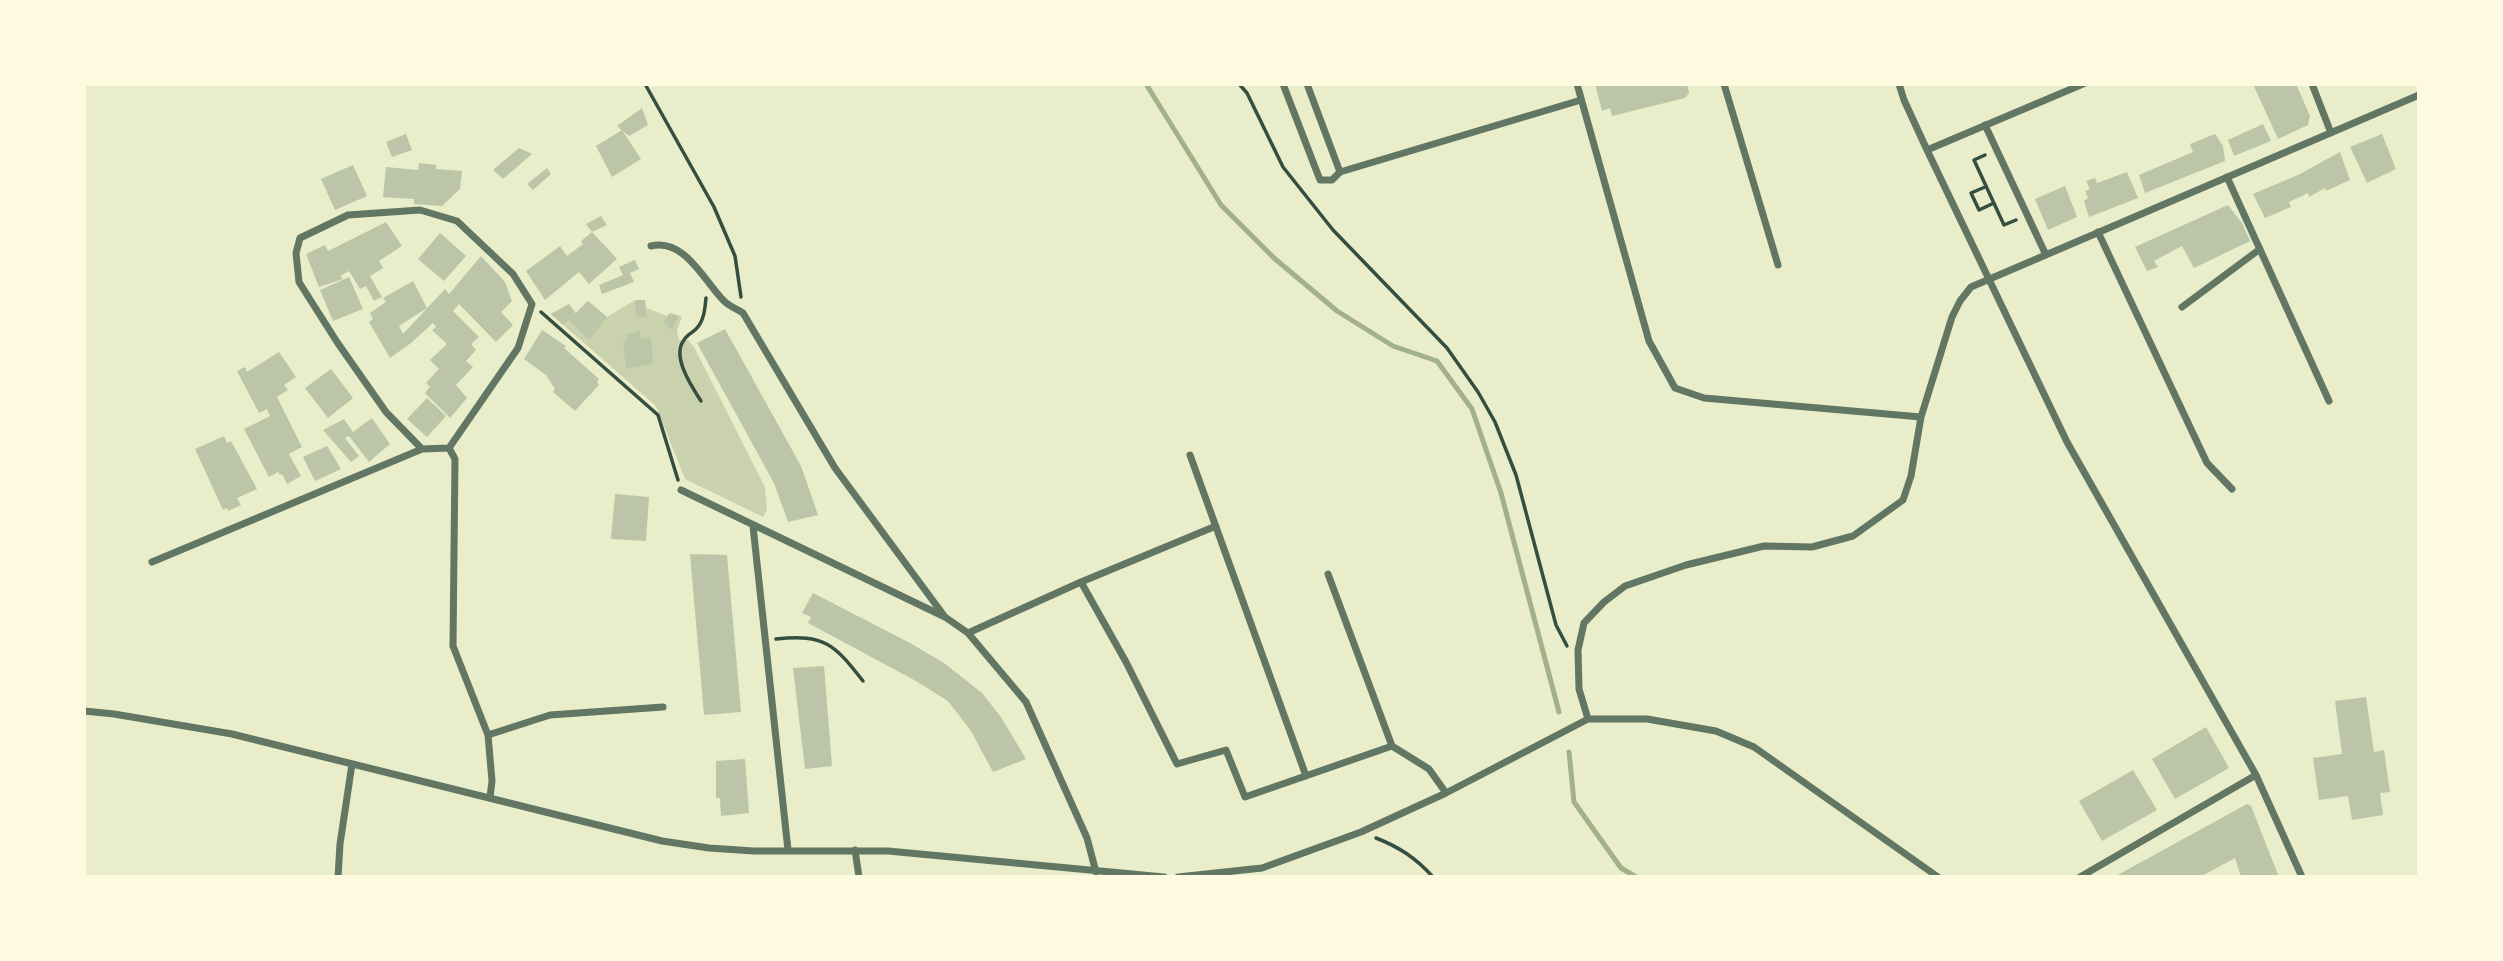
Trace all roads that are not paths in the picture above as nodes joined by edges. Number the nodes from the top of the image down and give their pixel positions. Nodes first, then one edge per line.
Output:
1 (1283, 84) edge
2 (1307, 84) edge
3 (1577, 84) edge
4 (1724, 84) edge
5 (1899, 84) edge
6 (2083, 84) edge
7 (2312, 84) edge
8 (2419, 95) edge
9 (1581, 100) junction
10 (1985, 125) junction
11 (2331, 133) junction
12 (1927, 150) junction
13 (1340, 172) junction
14 (2227, 177) junction
15 (2098, 232) junction
16 (651, 246) dead end
17 (2260, 249) junction
18 (2046, 255) junction
19 (1778, 265) dead end
20 (1988, 279) junction
21 (2182, 307) dead end
22 (2329, 401) dead end
23 (1921, 417) junction
24 (449, 448) junction
25 (422, 449) junction
26 (1190, 455) dead end
27 (2232, 489) dead end
28 (681, 490) road end
29 (753, 526) junction
30 (1216, 526) junction
31 (152, 562) dead end
32 (1328, 574) dead end
33 (1081, 582) junction
34 (945, 618) junction
35 (968, 633) junction
36 (663, 707) dead end
37 (84, 711) edge
38 (1588, 719) junction
39 (488, 735) junction
40 (1392, 746) junction
41 (352, 764) junction
42 (2256, 775) junction
43 (1306, 776) junction
44 (1446, 793) junction
45 (490, 797) junction
46 (788, 850) junction
47 (855, 850) junction
48 (1096, 872) junction
49 (338, 877) edge
50 (859, 877) edge
51 (1164, 877) edge
52 (1178, 877) edge
53 (1938, 877) edge
54 (2080, 877) edge
55 (2302, 877) edge

1 - 13 street
2 - 13 street
3 - 9 street
4 - 19 street
5 - 12 street
6 - 10 street
7 - 11 street
8 - 11 street
9 - 13 street
9 - 23 street
10 - 12 street
10 - 18 street
11 - 14 street
12 - 20 street
14 - 15 street
14 - 17 street
15 - 18 street
15 - 27 street
16 - 34 street
17 - 21 street
17 - 22 street
18 - 20 street
20 - 23 street
20 - 42 street
23 - 38 street
24 - 25 street
24 - 25 street
24 - 39 street
25 - 31 street
26 - 30 street
28 - 29 street
29 - 34 street
29 - 46 street
30 - 33 street
30 - 43 street
32 - 40 street
33 - 35 street
33 - 43 street
34 - 35 street
35 - 48 street
36 - 39 street
37 - 41 street
38 - 44 street
38 - 53 street
39 - 45 street
40 - 43 street
40 - 44 street
41 - 45 street
41 - 49 street
42 - 54 street
42 - 55 street
44 - 52 street
45 - 46 street
46 - 47 street
47 - 48 street
47 - 50 street
48 - 51 street

